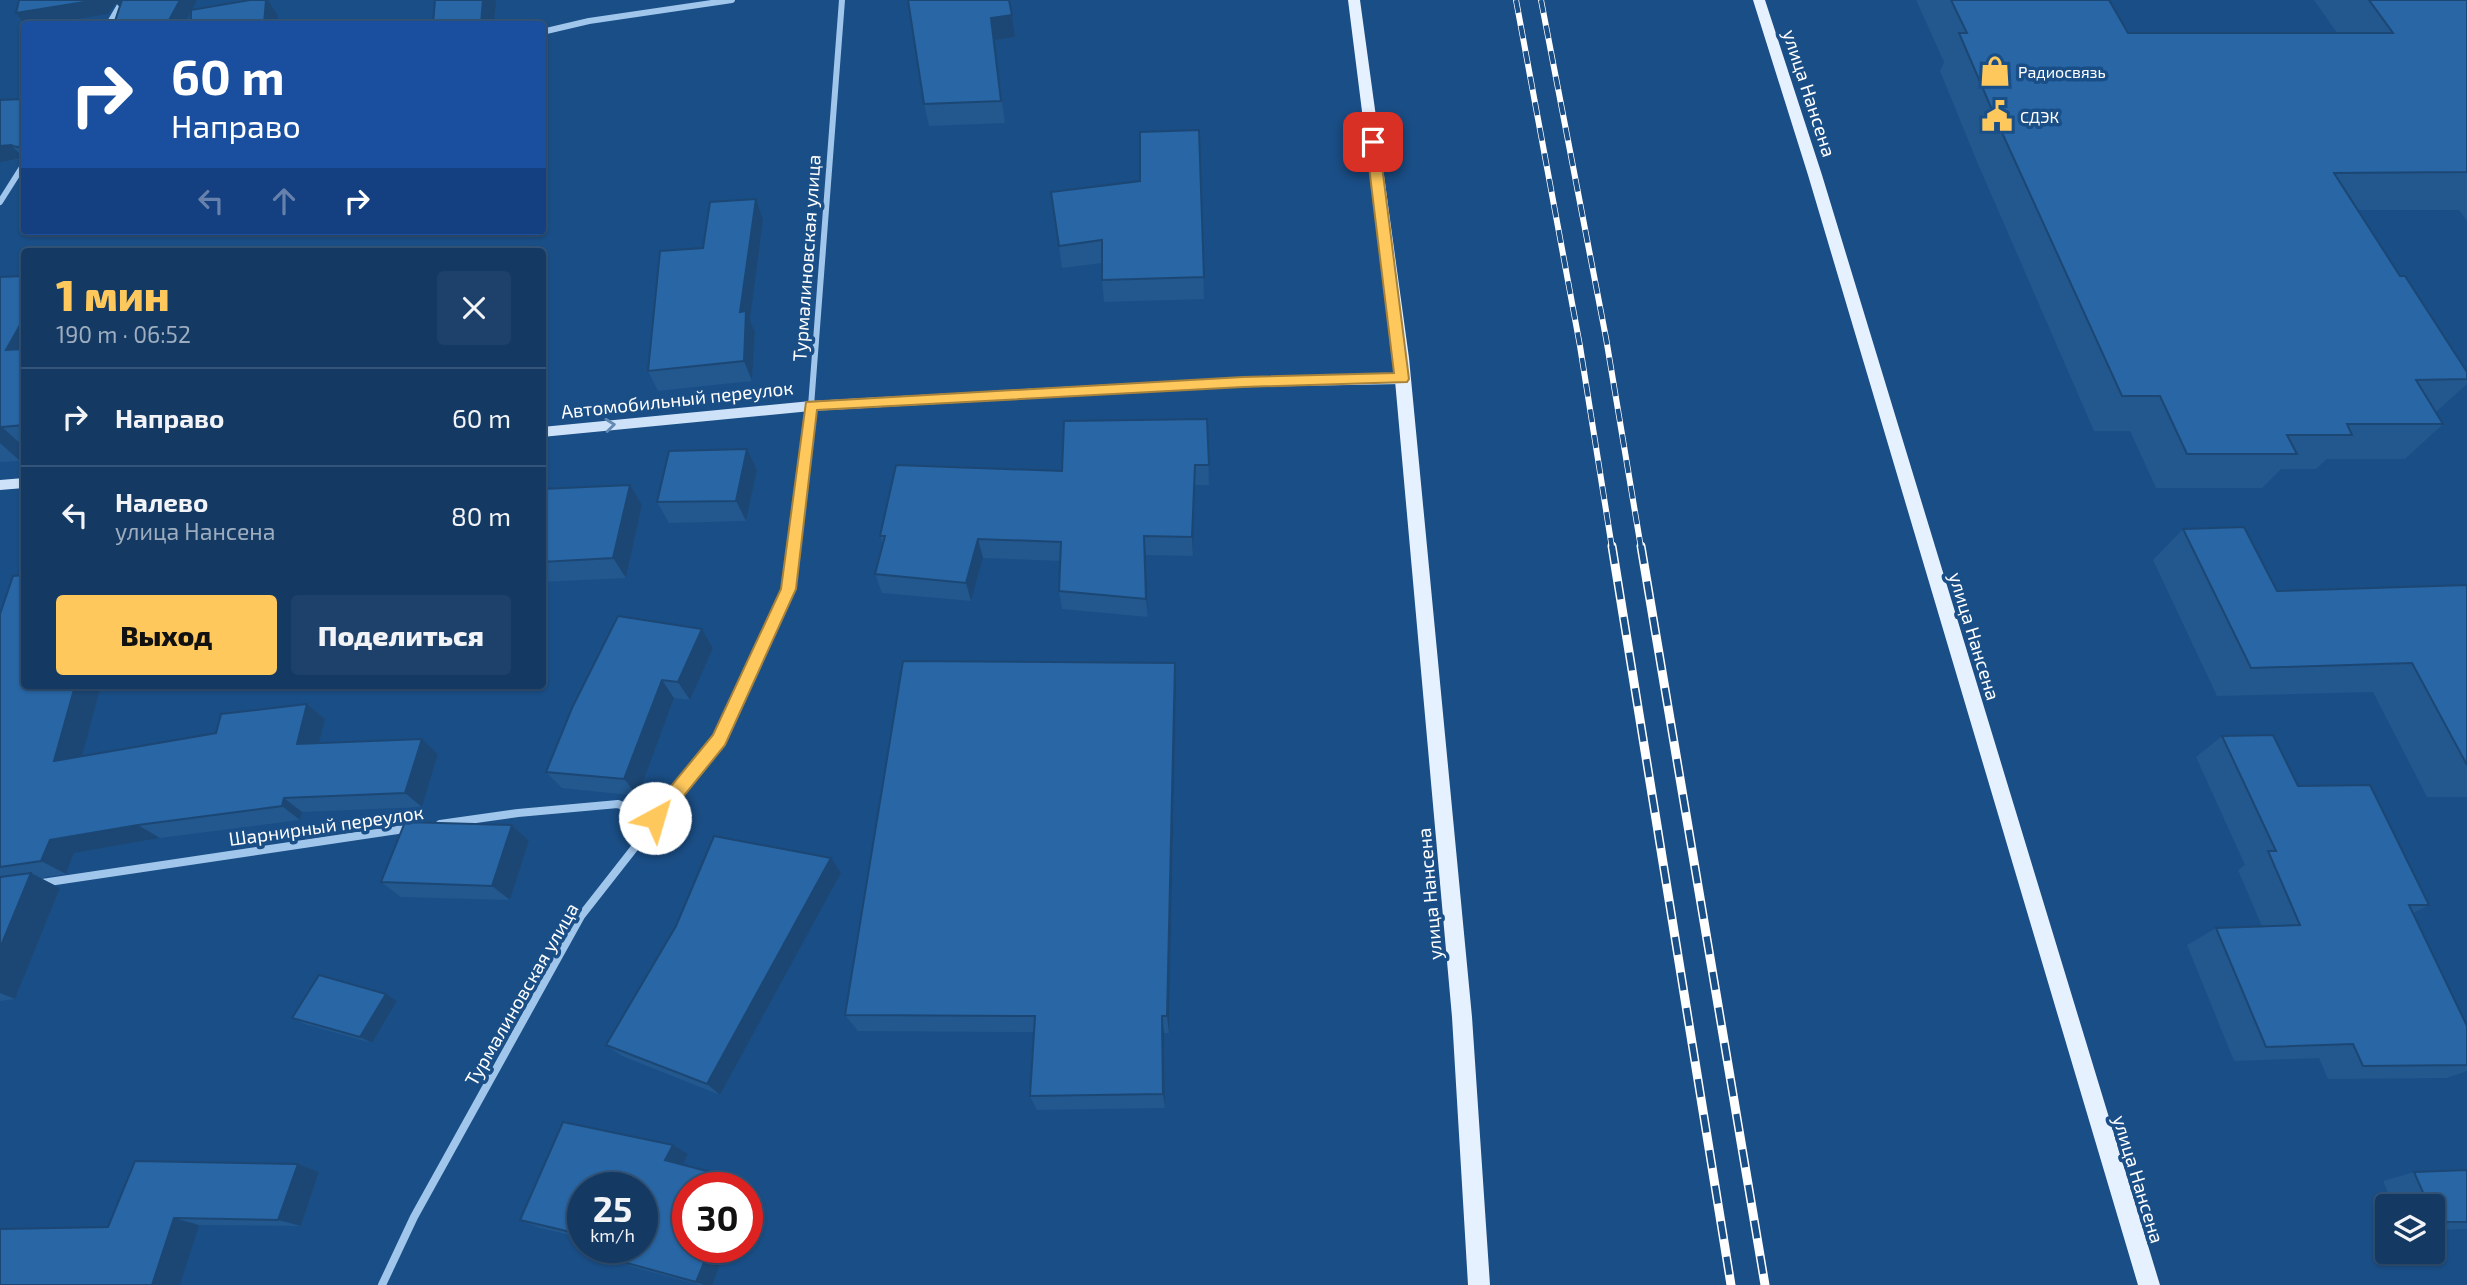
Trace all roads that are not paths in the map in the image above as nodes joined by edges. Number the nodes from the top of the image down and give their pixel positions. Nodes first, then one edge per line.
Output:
1 (123, 0) edge
2 (732, 0) edge
3 (842, 0) edge
4 (1759, 0) edge
5 (1356, 3) edge
6 (110, 21) edge
7 (546, 31) edge
8 (21, 168) edge
9 (0, 202) edge
10 (1402, 379) junction
11 (811, 405) junction
12 (546, 432) edge
13 (21, 483) edge
14 (0, 485) edge
15 (655, 818) junction
16 (437, 825) edge
17 (423, 827) edge
18 (27, 886) edge
19 (382, 1285) edge
20 (1479, 1285) edge
21 (2149, 1285) edge

1 - 6 street
2 - 7 street
3 - 11 street, Турмалиновская улица
4 - 21 main road, улица Нансена
5 - 10 main road, улица Нансена
8 - 9 street
10 - 11 street, Автомобильный переулок
10 - 20 main road, улица Нансена
12 -> 11 street, Автомобильный переулок
11 - 15 street, Турмалиновская улица
13 - 14 street
15 - 16 street, Шарнирный переулок
15 - 19 street, Турмалиновская улица
17 - 18 street, Шарнирный переулок

